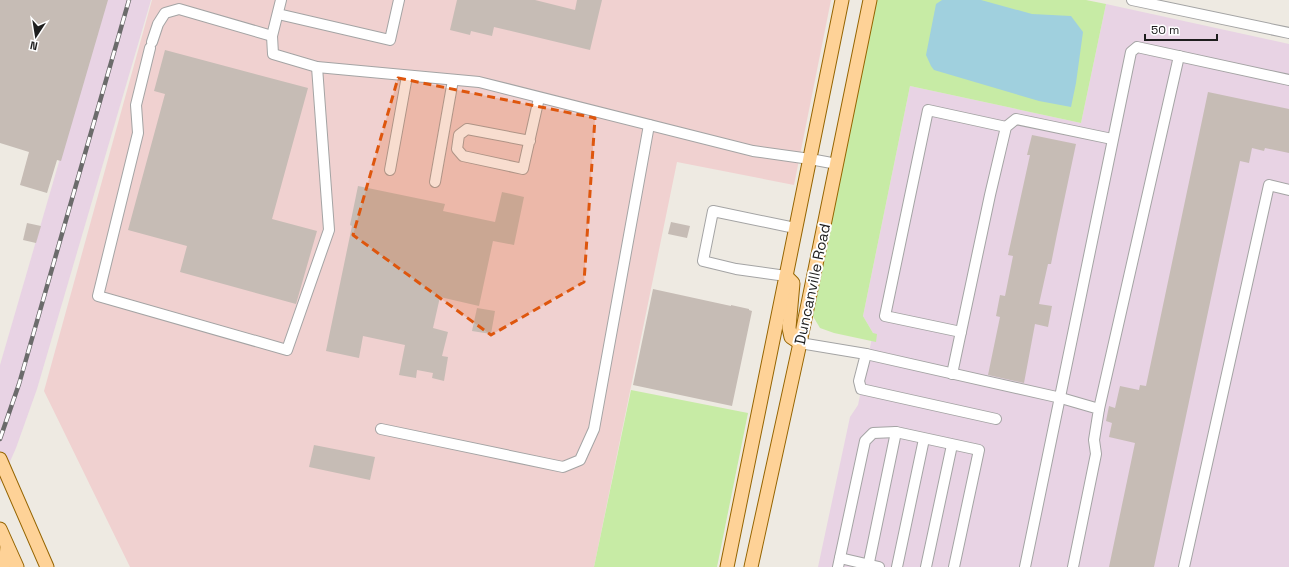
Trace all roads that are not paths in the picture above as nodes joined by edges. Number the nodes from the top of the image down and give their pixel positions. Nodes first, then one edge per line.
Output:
1 (281, 0) edge
2 (399, 0) edge
3 (842, 0) edge
4 (870, 0) edge
5 (1132, 0) edge
6 (278, 14) junction
7 (1289, 33) edge
8 (272, 36) junction
9 (1179, 56) junction
10 (317, 67) junction
11 (407, 76) junction
12 (1286, 79) edge
13 (453, 80) junction
14 (539, 98) junction
15 (649, 125) junction
16 (1006, 127) junction
17 (1112, 139) junction
18 (530, 141) junction
19 (810, 159) junction
20 (837, 164) junction
21 (390, 170) dead end
22 (435, 182) dead end
23 (1289, 190) edge
24 (795, 228) junction
25 (786, 276) junction
26 (961, 332) junction
27 (773, 340) junction
28 (800, 343) junction
29 (866, 354) junction
30 (952, 374) junction
31 (1061, 398) junction
32 (1099, 408) junction
33 (996, 419) dead end
34 (381, 429) dead end
35 (896, 432) junction
36 (924, 438) junction
37 (952, 445) junction
38 (0, 459) edge
39 (0, 529) edge
40 (7, 544) junction
41 (839, 563) edge
42 (868, 566) edge
43 (4, 567) edge
44 (17, 567) edge
45 (47, 567) edge
46 (727, 567) edge
47 (751, 567) edge
48 (879, 567) edge
49 (896, 567) edge
50 (926, 567) edge
51 (954, 567) edge
52 (1024, 567) edge
53 (1073, 567) edge
54 (1184, 567) edge

1 - 6 street
2 - 6 street
3 - 19 main road, Duncanville Road
4 - 20 main road, Duncanville Road
5 - 7 street
6 - 8 street
8 - 10 street
8 - 10 street
9 - 12 street
9 - 17 street
9 - 32 street
10 - 11 street
11 - 13 street
11 - 21 street
13 - 14 street
13 - 22 street
14 - 15 street
14 - 18 street
15 - 19 street
15 - 34 street
16 - 17 street
16 - 26 street
16 - 26 street
17 - 31 street
18 - 18 street
19 - 20 street
19 - 24 main road, Duncanville Road
20 - 28 main road, Duncanville Road
23 - 54 street
24 - 25 main road, Duncanville Road
24 - 25 street
25 - 27 main road, Duncanville Road
25 - 28 main road
26 - 30 street
27 - 28 main road
27 - 46 main road, Duncanville Road
28 - 29 street
28 - 47 main road, Duncanville Road
29 - 30 street
29 - 33 street
30 - 31 street
31 - 32 street
31 - 52 street
32 - 53 street
35 - 36 street
35 - 41 street
35 - 42 street
36 - 37 street
36 - 49 street
37 - 50 street
37 - 51 street
38 - 45 main road
39 - 40 main road
40 - 43 main road
40 - 44 main road
41 - 42 street
42 - 48 street

